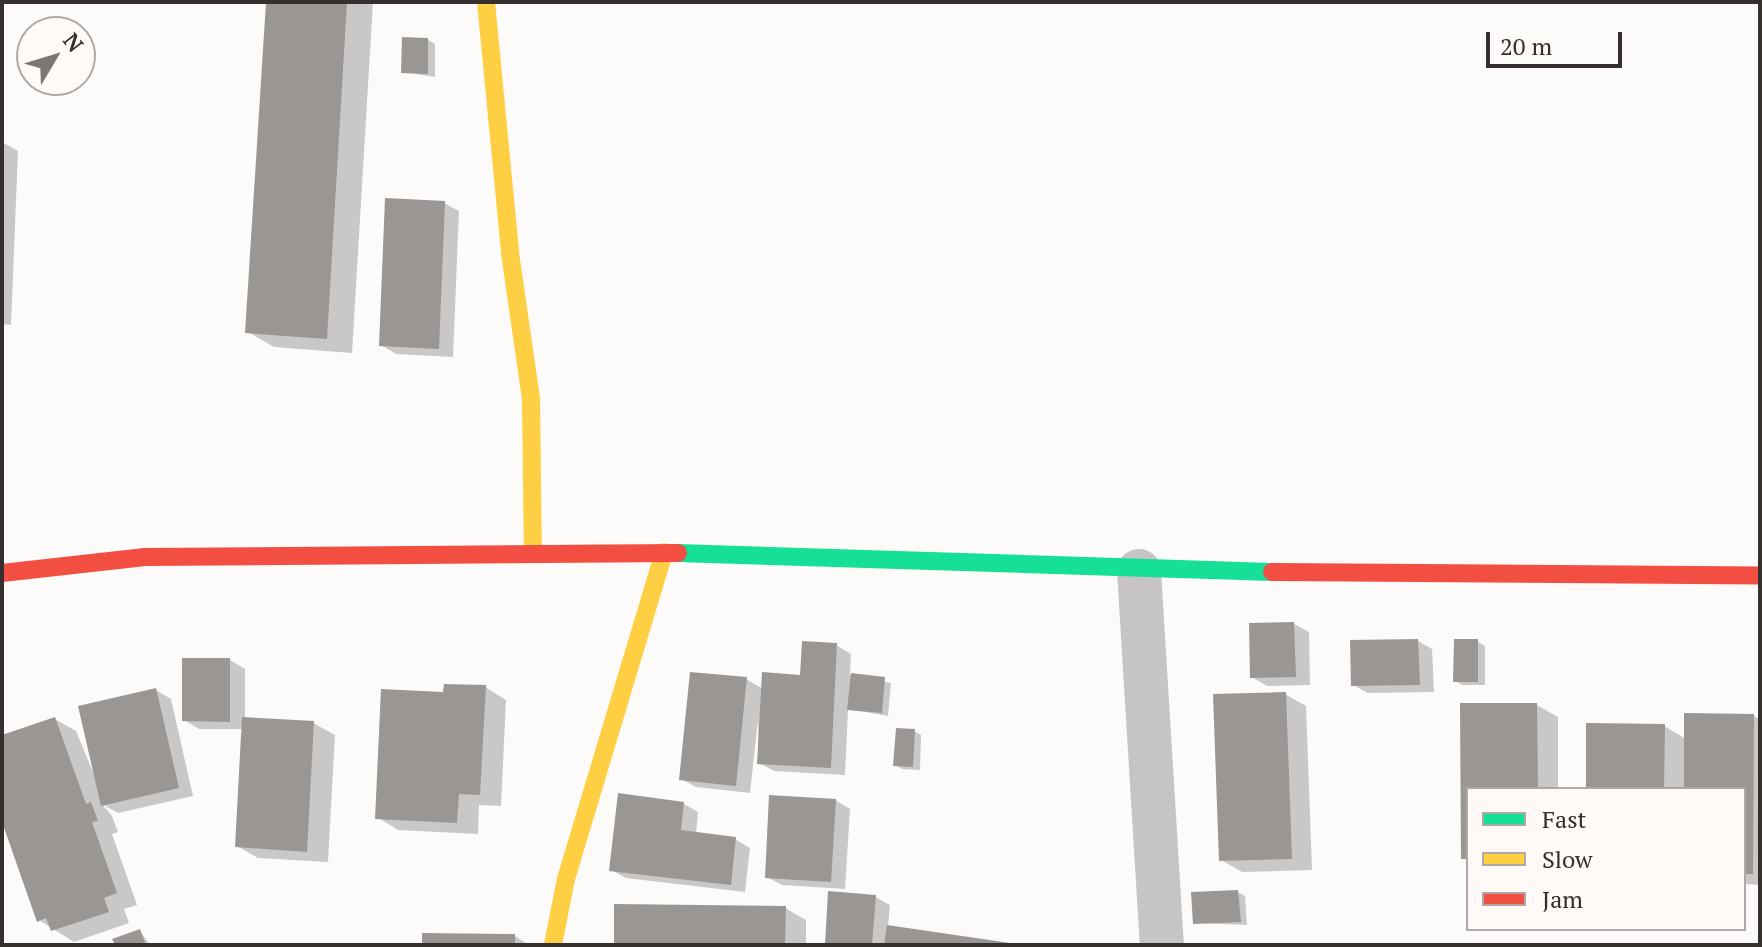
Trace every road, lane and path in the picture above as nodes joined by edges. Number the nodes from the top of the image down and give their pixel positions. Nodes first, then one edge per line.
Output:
1 (486, 2) edge
2 (664, 552) junction
3 (533, 554) junction
4 (1139, 571) junction
5 (2, 573) edge
6 (1760, 575) edge
7 (553, 945) edge
8 (1162, 945) edge

1 - 3 street
2 - 3 street
2 - 4 street
2 - 7 street
3 - 5 street
4 - 6 street
4 - 8 street

